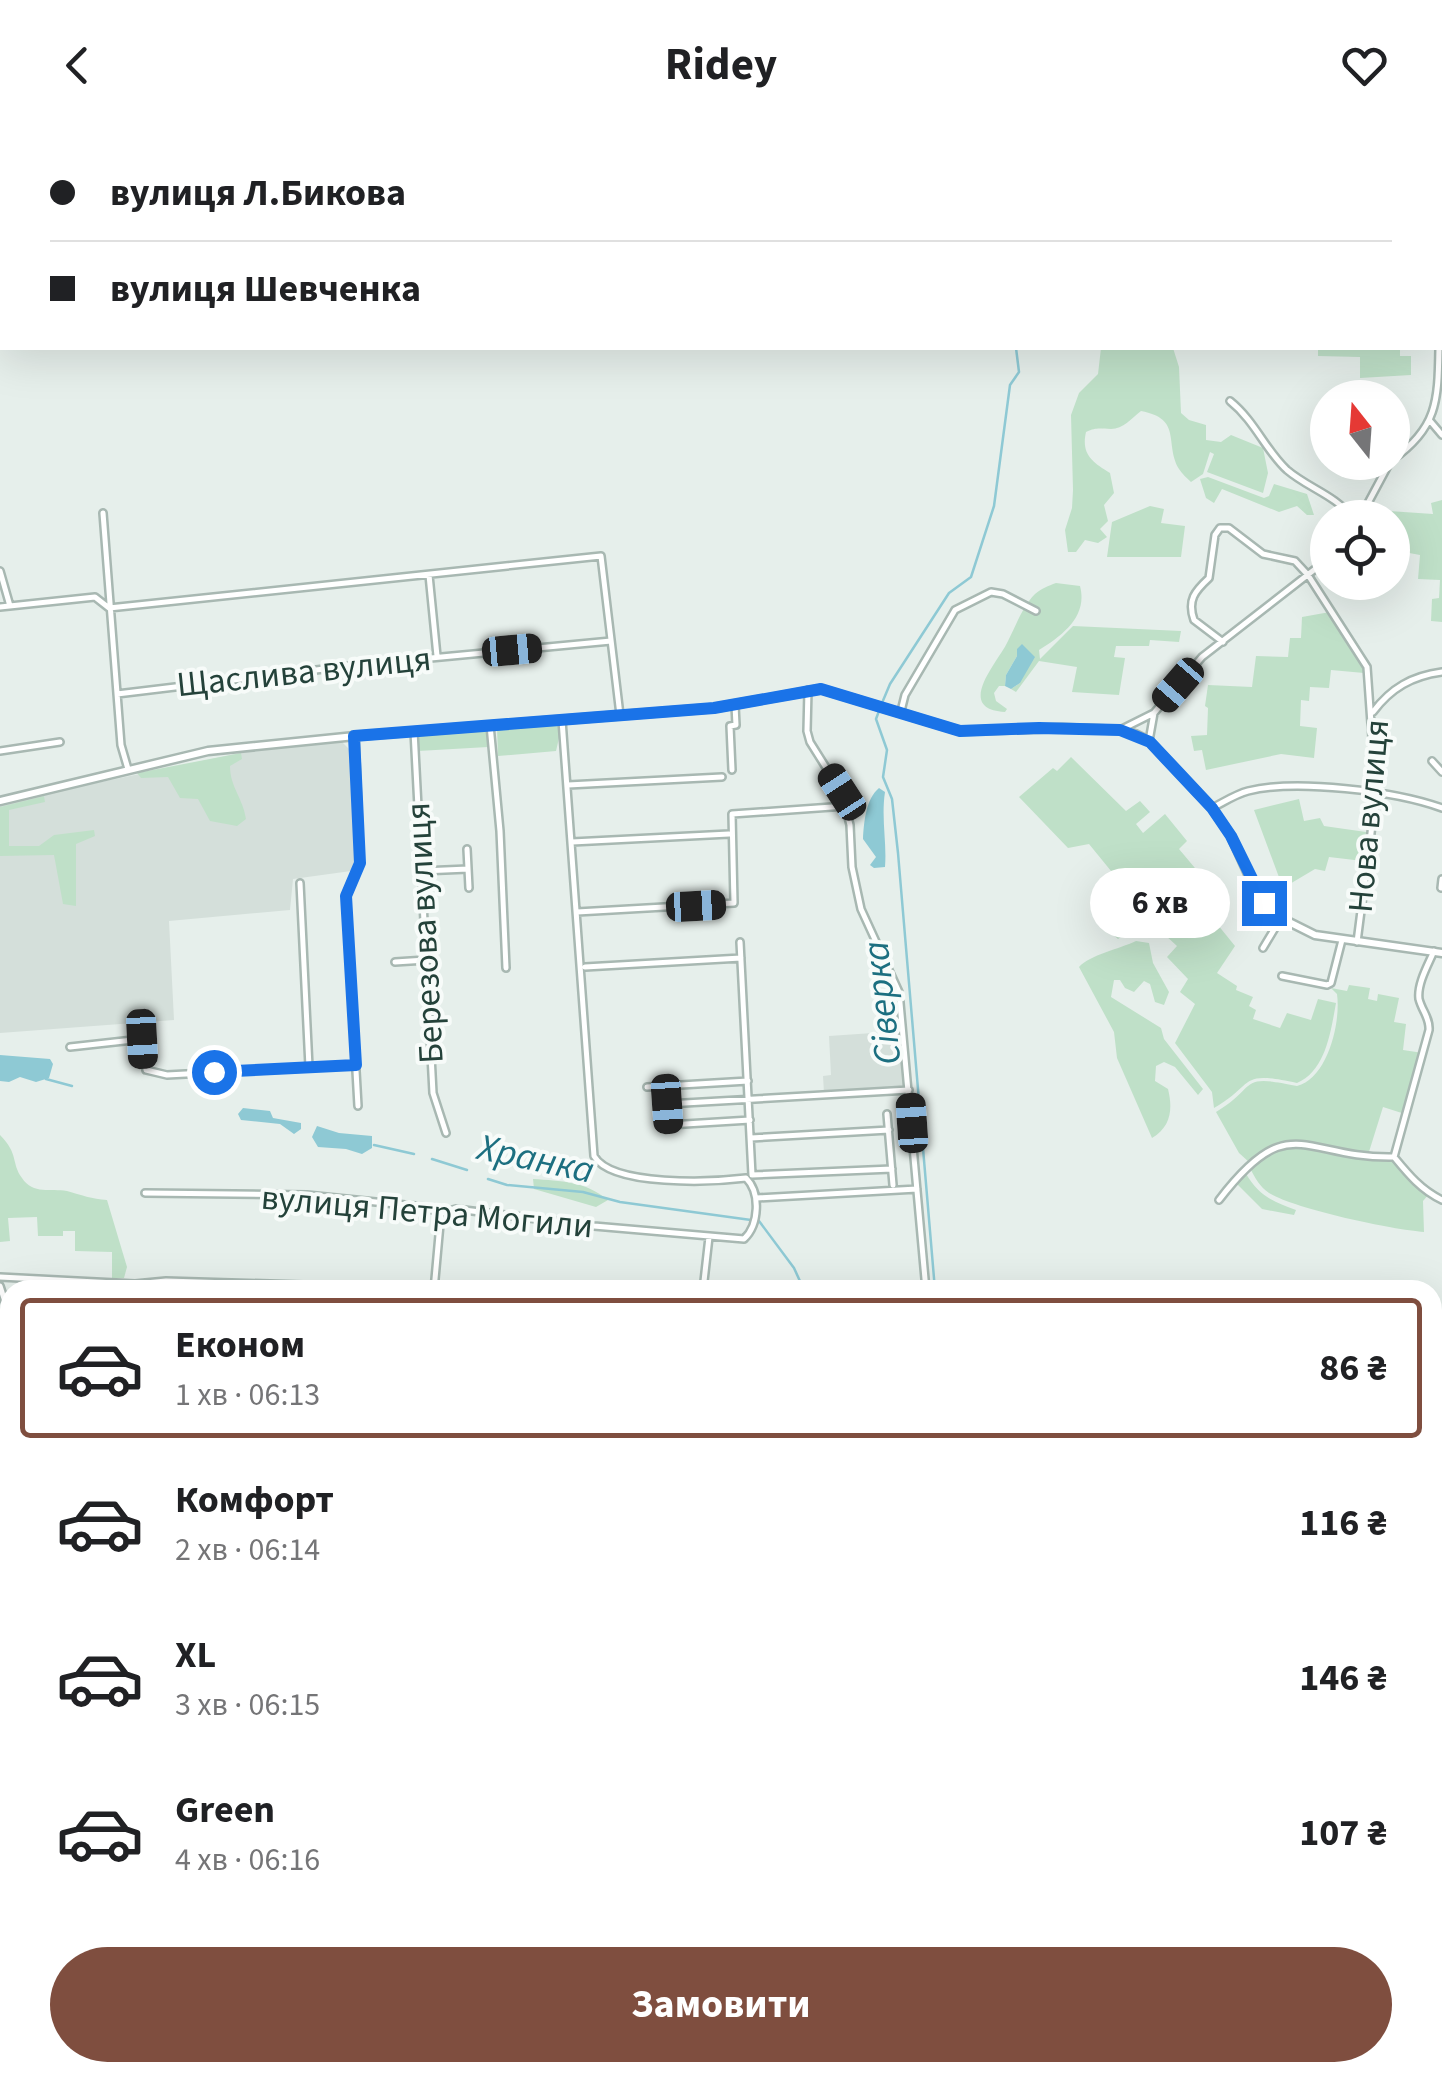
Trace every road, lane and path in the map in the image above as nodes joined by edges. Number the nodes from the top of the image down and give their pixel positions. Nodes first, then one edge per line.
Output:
1 (1440, 350) edge
2 (1230, 401) dead end
3 (1431, 422) junction
4 (1442, 435) edge
5 (1410, 446) edge
6 (1335, 500) edge
7 (103, 513) dead end
8 (0, 571) edge
9 (429, 575) junction
10 (1308, 575) junction
11 (10, 606) junction
12 (0, 607) edge
13 (109, 608) junction
14 (1036, 611) dead end
15 (611, 641) junction
16 (1222, 642) junction
17 (438, 658) junction
18 (1442, 672) edge
19 (808, 690) junction
20 (117, 694) junction
21 (1370, 698) junction
22 (1382, 700) junction
23 (736, 705) junction
24 (901, 711) junction
25 (1154, 713) junction
26 (1371, 714) junction
27 (620, 715) junction
28 (562, 720) junction
29 (490, 726) junction
30 (1120, 730) junction
31 (414, 731) junction
32 (354, 736) junction
33 (60, 742) dead end
34 (1150, 742) junction
35 (0, 751) edge
36 (1432, 762) dead end
37 (128, 769) junction
38 (732, 770) dead end
39 (1442, 772) edge
40 (722, 777) dead end
41 (568, 786) junction
42 (1376, 794) junction
43 (0, 801) edge
44 (846, 806) junction
45 (1212, 808) junction
46 (1442, 808) edge
47 (731, 834) junction
48 (572, 842) junction
49 (466, 849) dead end
50 (468, 869) junction
51 (422, 871) junction
52 (1442, 879) edge
53 (300, 883) dead end
54 (469, 888) dead end
55 (1440, 888) edge
56 (577, 912) junction
57 (1280, 918) junction
58 (1342, 940) junction
59 (740, 942) dead end
60 (1357, 942) junction
61 (1263, 948) dead end
62 (1438, 952) edge
63 (740, 958) junction
64 (426, 960) junction
65 (395, 962) dead end
66 (585, 966) dead end
67 (506, 968) dead end
68 (1282, 976) dead end
69 (70, 1047) dead end
70 (356, 1065) junction
71 (309, 1067) junction
72 (748, 1081) junction
73 (666, 1086) junction
74 (648, 1087) dead end
75 (909, 1090) junction
76 (748, 1100) junction
77 (667, 1104) junction
78 (358, 1106) dead end
79 (888, 1114) dead end
80 (750, 1120) junction
81 (889, 1130) junction
82 (446, 1134) dead end
83 (751, 1138) junction
84 (1394, 1156) junction
85 (892, 1169) junction
86 (893, 1185) dead end
87 (917, 1189) junction
88 (145, 1193) dead end
89 (756, 1198) junction
90 (1219, 1200) dead end
91 (1442, 1200) edge
92 (441, 1213) junction
93 (709, 1236) junction
94 (0, 1277) edge
95 (58, 1280) edge
96 (435, 1280) edge
97 (704, 1280) edge
98 (925, 1280) edge

1 - 3 street
2 - 6 street
3 - 4 street
3 - 5 street
7 - 13 street
8 - 11 street
9 - 13 street
9 - 15 street
9 - 17 street
10 - 16 street
10 - 16 street
10 - 21 street
11 - 12 street
11 - 13 street
13 - 20 street
14 - 24 street
15 - 17 street, Щаслива вулиця
15 - 27 street
16 - 25 street
17 - 20 street, Щаслива вулиця
18 - 22 street, Нова вулиця
19 - 23 street
19 - 24 street
19 - 44 street
20 - 37 street
21 - 22 street
21 - 26 street
22 - 26 street, Нова вулиця
23 - 27 street
23 - 38 street
24 - 30 street
25 - 30 street
25 - 34 street
26 - 42 street, Нова вулиця
27 - 28 street
28 - 29 street
28 - 41 street
29 - 31 street
29 - 67 street
30 - 34 street
31 - 32 street
31 - 51 street, Березова вулиця
32 - 37 street
32 - 70 street
33 - 35 street
34 - 45 street
36 - 39 street
37 - 43 street
40 - 41 street
41 - 48 street
42 - 45 street
42 - 46 street
42 - 60 street, Нова вулиця
44 - 47 street
44 - 75 street
45 - 57 street
47 - 48 street
47 - 56 street
48 - 56 street
49 - 50 street
50 - 51 street
50 - 54 street
51 - 64 street, Березова вулиця
52 - 55 street
53 - 71 street
56 - 89 street
57 - 58 street
57 - 61 street
58 - 60 street
58 - 68 street
59 - 63 street
60 - 62 street
62 - 84 street
63 - 66 street
63 - 72 street
64 - 65 street
64 - 82 street, Березова вулиця
69 - 71 street
70 - 71 street
70 - 78 street
72 - 73 street
72 - 76 street
73 - 74 street
73 - 77 street
75 - 76 street
75 - 87 street
76 - 77 street
76 - 80 street
77 - 80 street
79 - 81 street
80 - 83 street
81 - 83 street
81 - 85 street
83 - 85 street
84 - 90 street
84 - 91 street
85 - 86 street
87 - 89 street
87 - 98 street
88 - 92 street, вулиця Петра Могили
89 - 93 street, вулиця Петра Могили
92 - 93 street, вулиця Петра Могили
92 - 96 street
93 - 97 street
94 - 95 street

